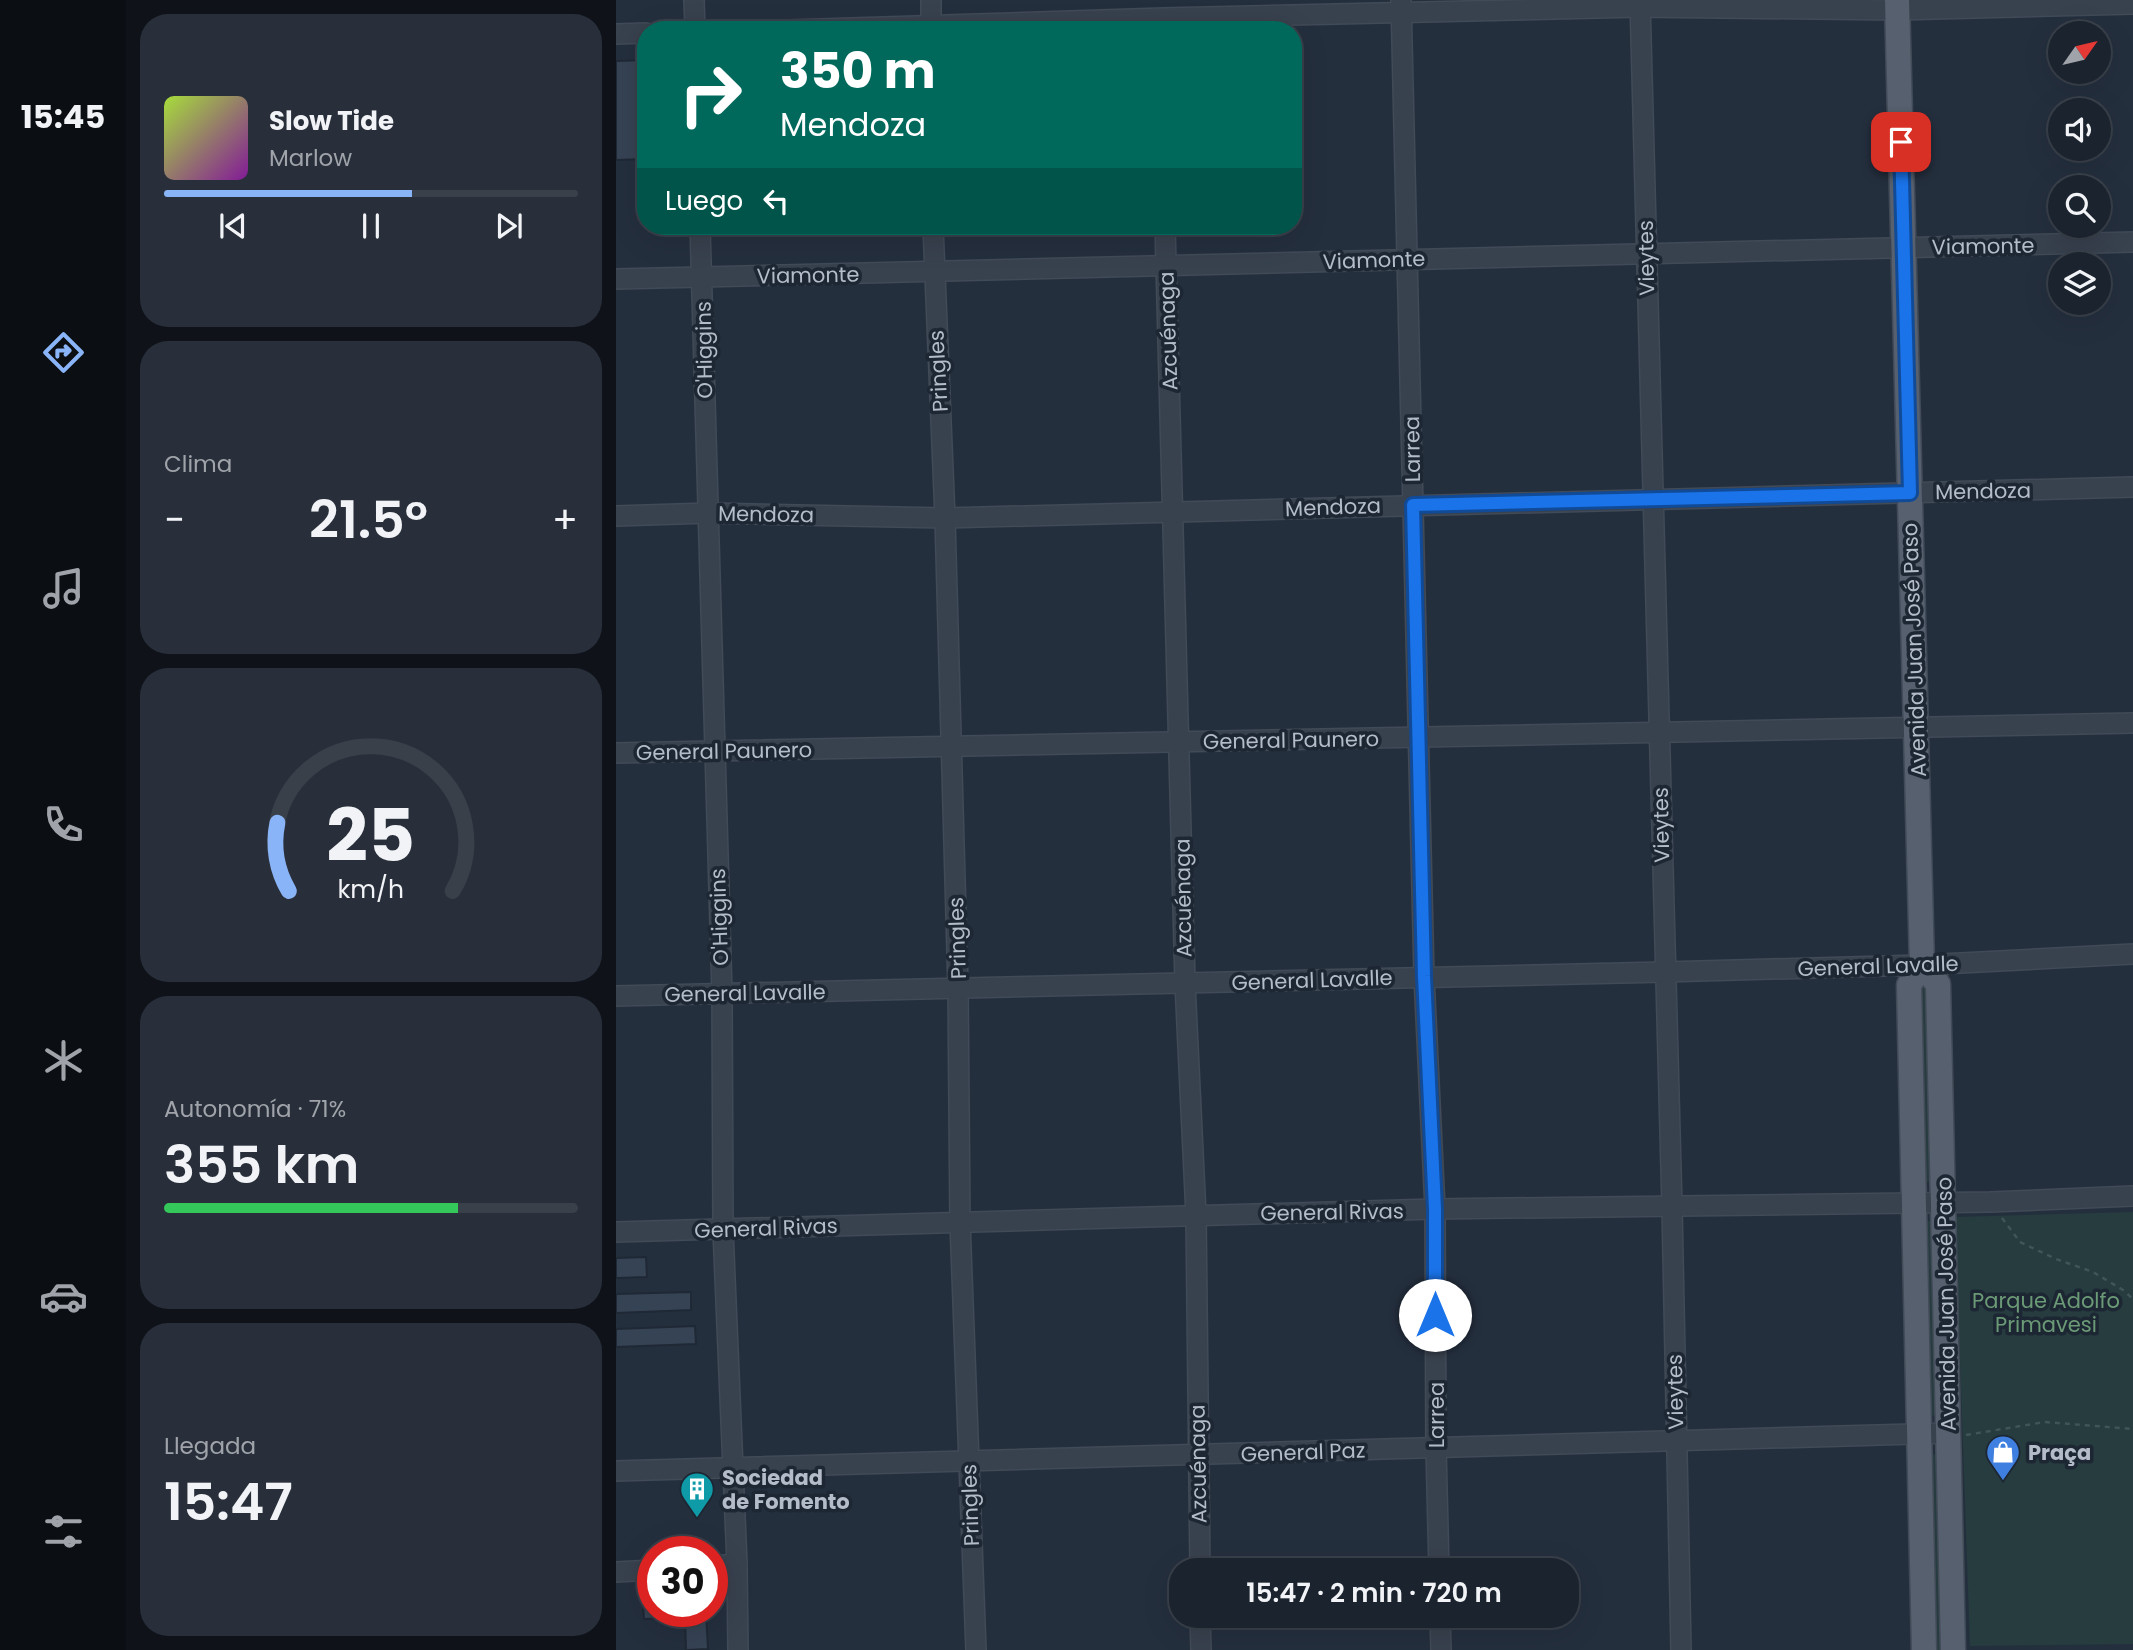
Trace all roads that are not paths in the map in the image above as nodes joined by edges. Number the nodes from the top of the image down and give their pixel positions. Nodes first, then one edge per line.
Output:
1 (694, 0) edge
2 (931, 0) edge
3 (1640, 4) edge
4 (2133, 4) edge
5 (1897, 5) edge
6 (1401, 6) edge
7 (1163, 16) edge
8 (695, 21) edge
9 (931, 21) edge
10 (1066, 21) edge
11 (637, 33) edge
12 (616, 34) edge
13 (700, 235) edge
14 (933, 235) edge
15 (1166, 235) edge
16 (2133, 242) edge
17 (1903, 248) junction
18 (1646, 254) junction
19 (1407, 259) junction
20 (1166, 266) junction
21 (934, 272) junction
22 (702, 277) junction
23 (616, 279) edge
24 (2133, 487) edge
25 (1910, 493) junction
26 (1653, 500) junction
27 (1413, 505) junction
28 (1174, 512) junction
29 (708, 513) junction
30 (616, 516) edge
31 (945, 518) junction
32 (2133, 723) edge
33 (1916, 728) junction
34 (1658, 733) junction
35 (1419, 738) junction
36 (1180, 742) junction
37 (951, 747) junction
38 (715, 751) junction
39 (616, 753) edge
40 (2133, 954) edge
41 (1922, 965) junction
42 (1664, 972) junction
43 (1424, 976) junction
44 (1185, 983) junction
45 (958, 988) junction
46 (722, 993) junction
47 (616, 996) edge
48 (2133, 1196) edge
49 (1943, 1201) junction
50 (1914, 1202) junction
51 (1672, 1207) junction
52 (1435, 1209) junction
53 (1196, 1215) junction
54 (960, 1222) junction
55 (723, 1230) junction
56 (616, 1232) edge
57 (1949, 1433) junction
58 (1919, 1434) junction
59 (1676, 1441) junction
60 (1436, 1448) junction
61 (1198, 1455) junction
62 (968, 1462) junction
63 (733, 1468) junction
64 (616, 1471) edge
65 (1200, 1558) edge
66 (1439, 1558) edge
67 (737, 1564) junction
68 (728, 1565) edge
69 (637, 1571) edge
70 (616, 1572) edge
71 (1200, 1628) edge
72 (1440, 1628) edge
73 (738, 1650) edge
74 (976, 1650) edge
75 (1201, 1650) edge
76 (1441, 1650) edge
77 (1681, 1650) edge
78 (1924, 1650) edge
79 (1954, 1650) edge

1 - 8 street
2 - 9 street
3 - 5 street
3 - 6 street
3 - 18 street, Vieytes
4 - 5 street
5 - 17 main road, Avenida Juan José Paso
6 - 7 street
6 - 19 street, Larrea
7 - 10 street
11 - 12 street
13 - 22 street, O'Higgins
14 - 21 street, Pringles
15 - 20 street, Azcuénaga
16 - 17 street, Viamonte
17 - 18 street, Viamonte
17 - 25 main road, Avenida Juan José Paso
18 - 19 street, Viamonte
18 - 26 street, Vieytes
19 - 20 street, Viamonte
19 - 27 street, Larrea
20 - 21 street, Viamonte
20 - 28 street, Azcuénaga
21 - 22 street, Viamonte
21 - 31 street, Pringles
22 - 23 street, Viamonte
22 - 29 street, O'Higgins
24 - 25 street, Mendoza
25 - 26 street, Mendoza
25 - 33 main road, Avenida Juan José Paso
26 - 27 street, Mendoza
26 - 34 street, Vieytes
27 - 28 street, Mendoza
27 - 35 street, Larrea
28 - 31 street, Mendoza
28 - 36 street, Azcuénaga
29 - 30 street, Mendoza
29 - 31 street, Mendoza
29 - 38 street, O'Higgins
31 - 37 street, Pringles
32 - 33 street, General Paunero
33 - 34 street, General Paunero
33 - 41 main road, Avenida Juan José Paso
34 - 35 street, General Paunero
34 - 42 street, Vieytes
35 - 36 street, General Paunero
35 - 43 street, Larrea
36 - 37 street, General Paunero
36 - 44 street, Azcuénaga
37 - 38 street, General Paunero
37 - 45 street, Pringles
38 - 39 street, General Paunero
38 - 46 street, O'Higgins
40 - 41 street, General Lavalle
41 - 42 street, General Lavalle
41 - 49 main road, Avenida Juan José Paso
41 - 50 main road, Avenida Juan José Paso
42 - 43 street, General Lavalle
42 - 51 street, Vieytes
43 - 44 street, General Lavalle
43 - 52 street, Larrea
44 - 45 street, General Lavalle
44 - 53 street, Azcuénaga
45 - 46 street, General Lavalle
45 - 54 street, Pringles
46 - 47 street, General Lavalle
46 - 55 street, O'Higgins
48 - 49 street, General Rivas
49 - 50 street, General Rivas
49 - 57 main road, Avenida Juan José Paso
50 - 51 street, General Rivas
50 - 58 main road, Avenida Juan José Paso
51 - 52 street, General Rivas
51 - 59 street, Vieytes
52 - 53 street, General Rivas
52 - 60 street, Larrea
53 - 54 street, General Rivas
53 - 61 street, Azcuénaga
54 - 55 street, General Rivas
54 - 62 street, Pringles
55 - 56 street, General Rivas
55 - 63 street, O'Higgins
57 - 58 street, General Paz
57 - 79 main road, Avenida Juan José Paso
58 - 59 street, General Paz
58 - 78 main road, Avenida Juan José Paso
59 - 60 street, General Paz
59 - 77 street, Vieytes
60 - 61 street, General Paz
60 - 66 street, Larrea
61 - 62 street, General Paz
61 - 65 street, Azcuénaga
62 - 63 street, General Paz
62 - 74 street, Pringles
63 - 64 street, General Paz
63 - 67 street, O'Higgins
67 - 68 street
67 - 73 street, O'Higgins
69 - 70 street
71 - 75 street
72 - 76 street

